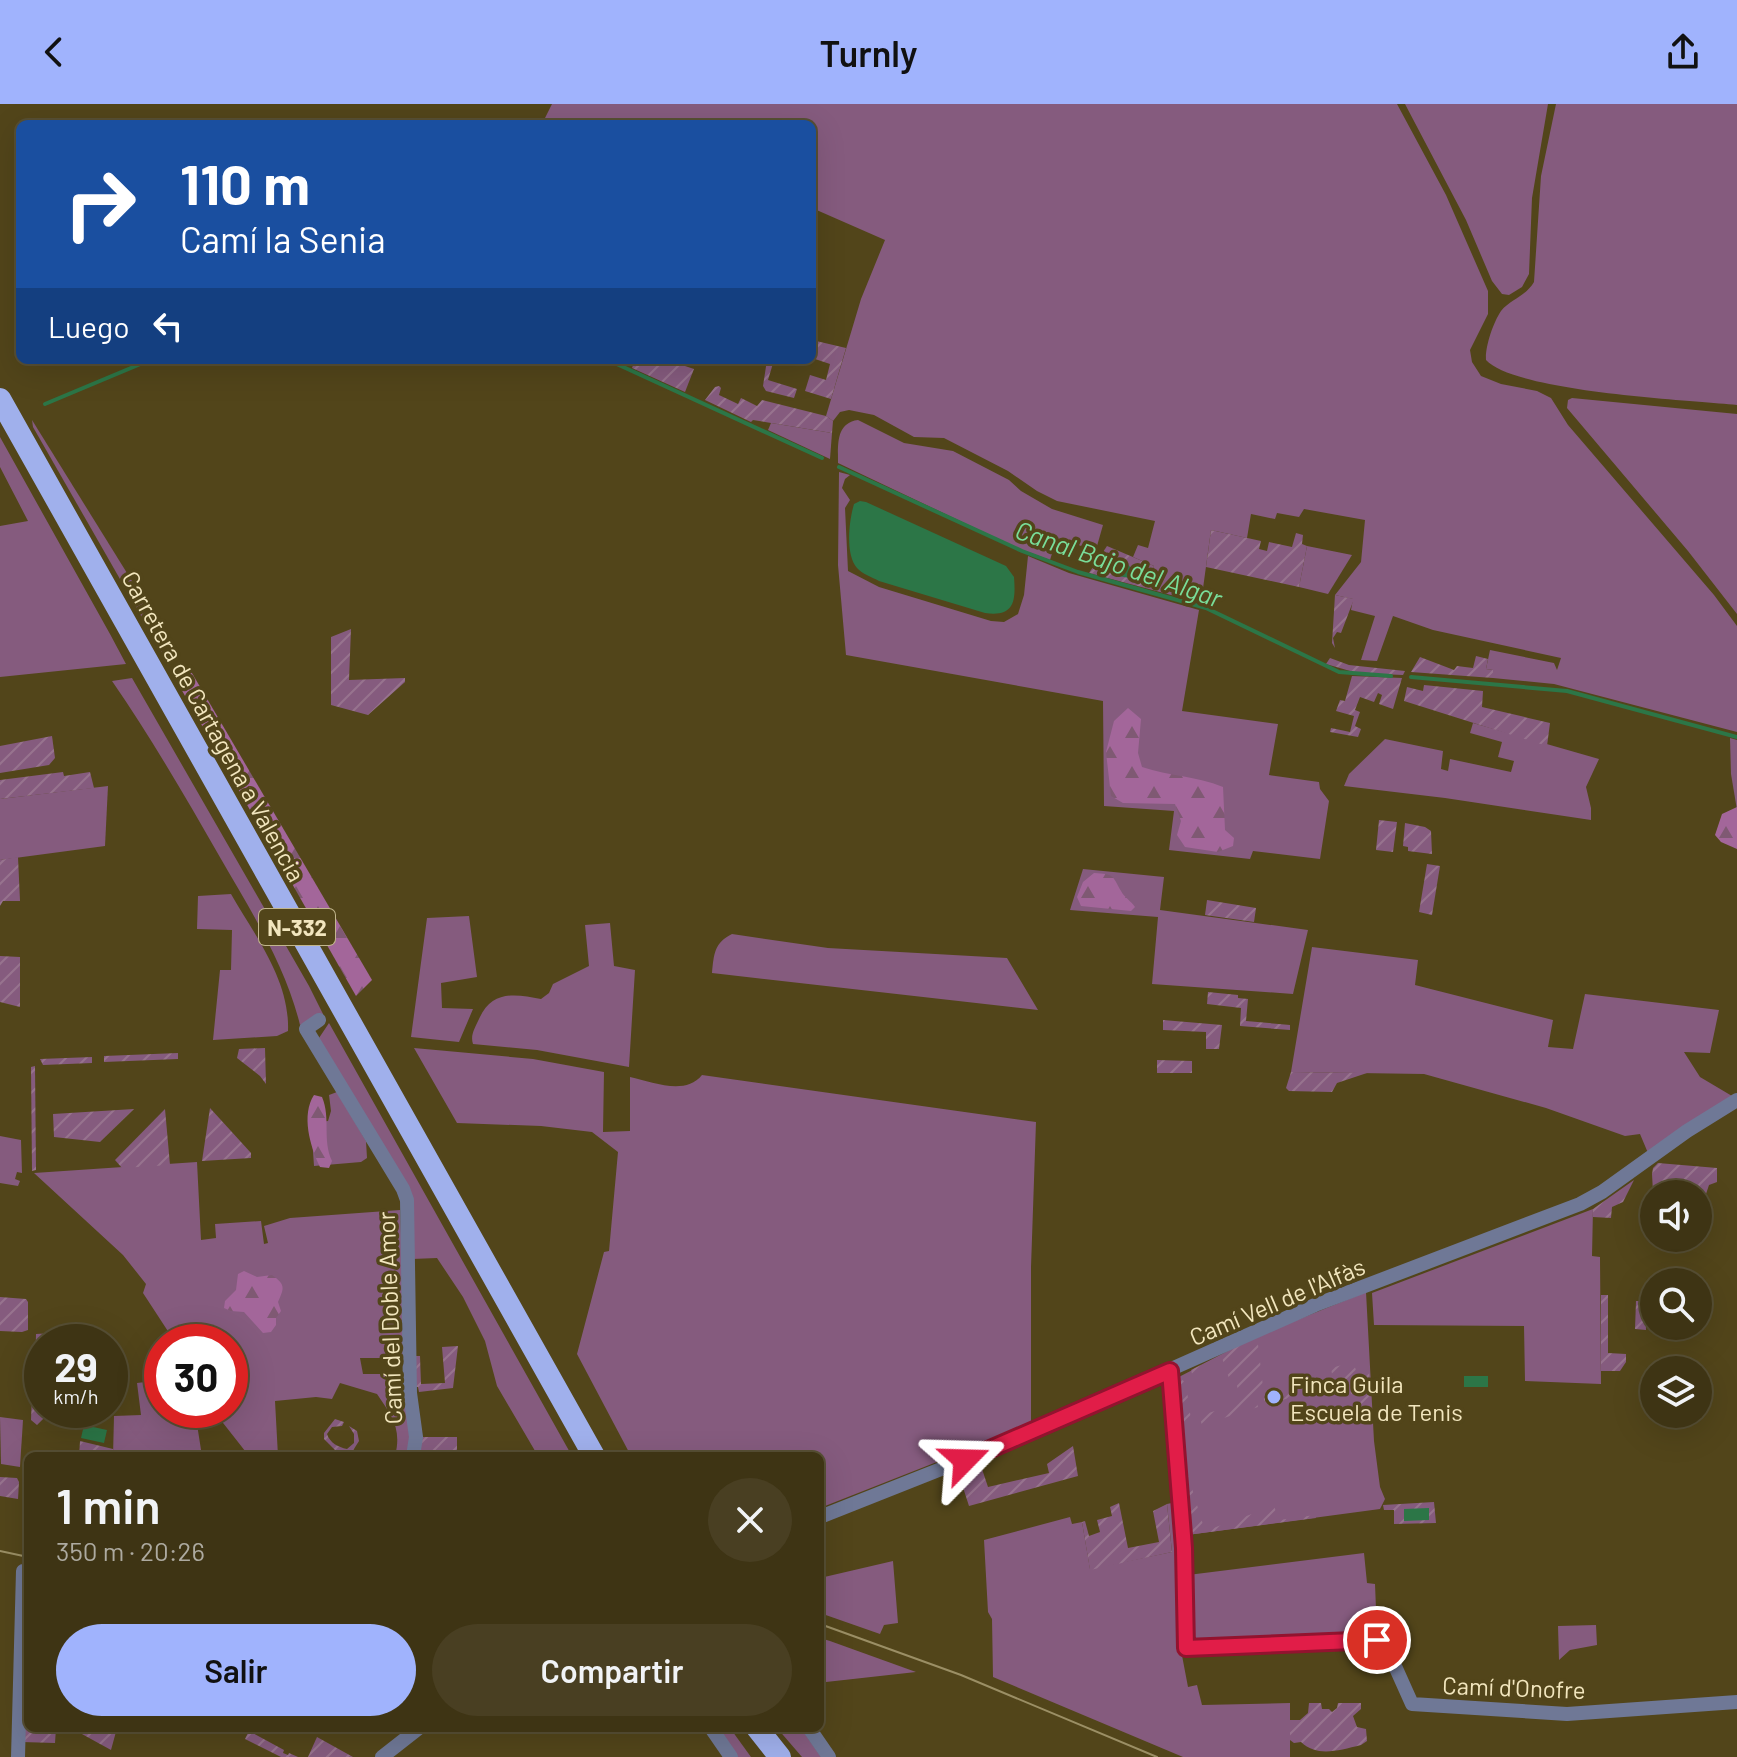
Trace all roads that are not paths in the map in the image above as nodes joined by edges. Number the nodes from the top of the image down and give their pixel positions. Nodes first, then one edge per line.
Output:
1 (0, 399) edge
2 (312, 1025) dead end
3 (1737, 1100) edge
4 (1170, 1371) junction
5 (414, 1452) edge
6 (592, 1452) edge
7 (824, 1515) edge
8 (23, 1571) dead end
9 (1737, 1702) edge
10 (414, 1732) edge
11 (714, 1732) edge
12 (760, 1732) edge
13 (812, 1732) edge
14 (18, 1757) edge
15 (382, 1757) edge
16 (731, 1757) edge
17 (780, 1757) edge
18 (829, 1757) edge

1 - 6 highway, Carretera de Cartagena a Valencia / N-332
2 - 5 street, Camí del Doble Amor
3 - 4 street, Camí Vell de l'Alfàs
4 - 7 street, Camí Vell de l'Alfàs
4 - 9 street, Camí d'Onofre
8 - 14 street
10 - 15 street
11 - 16 street
12 - 17 highway
13 - 18 street

